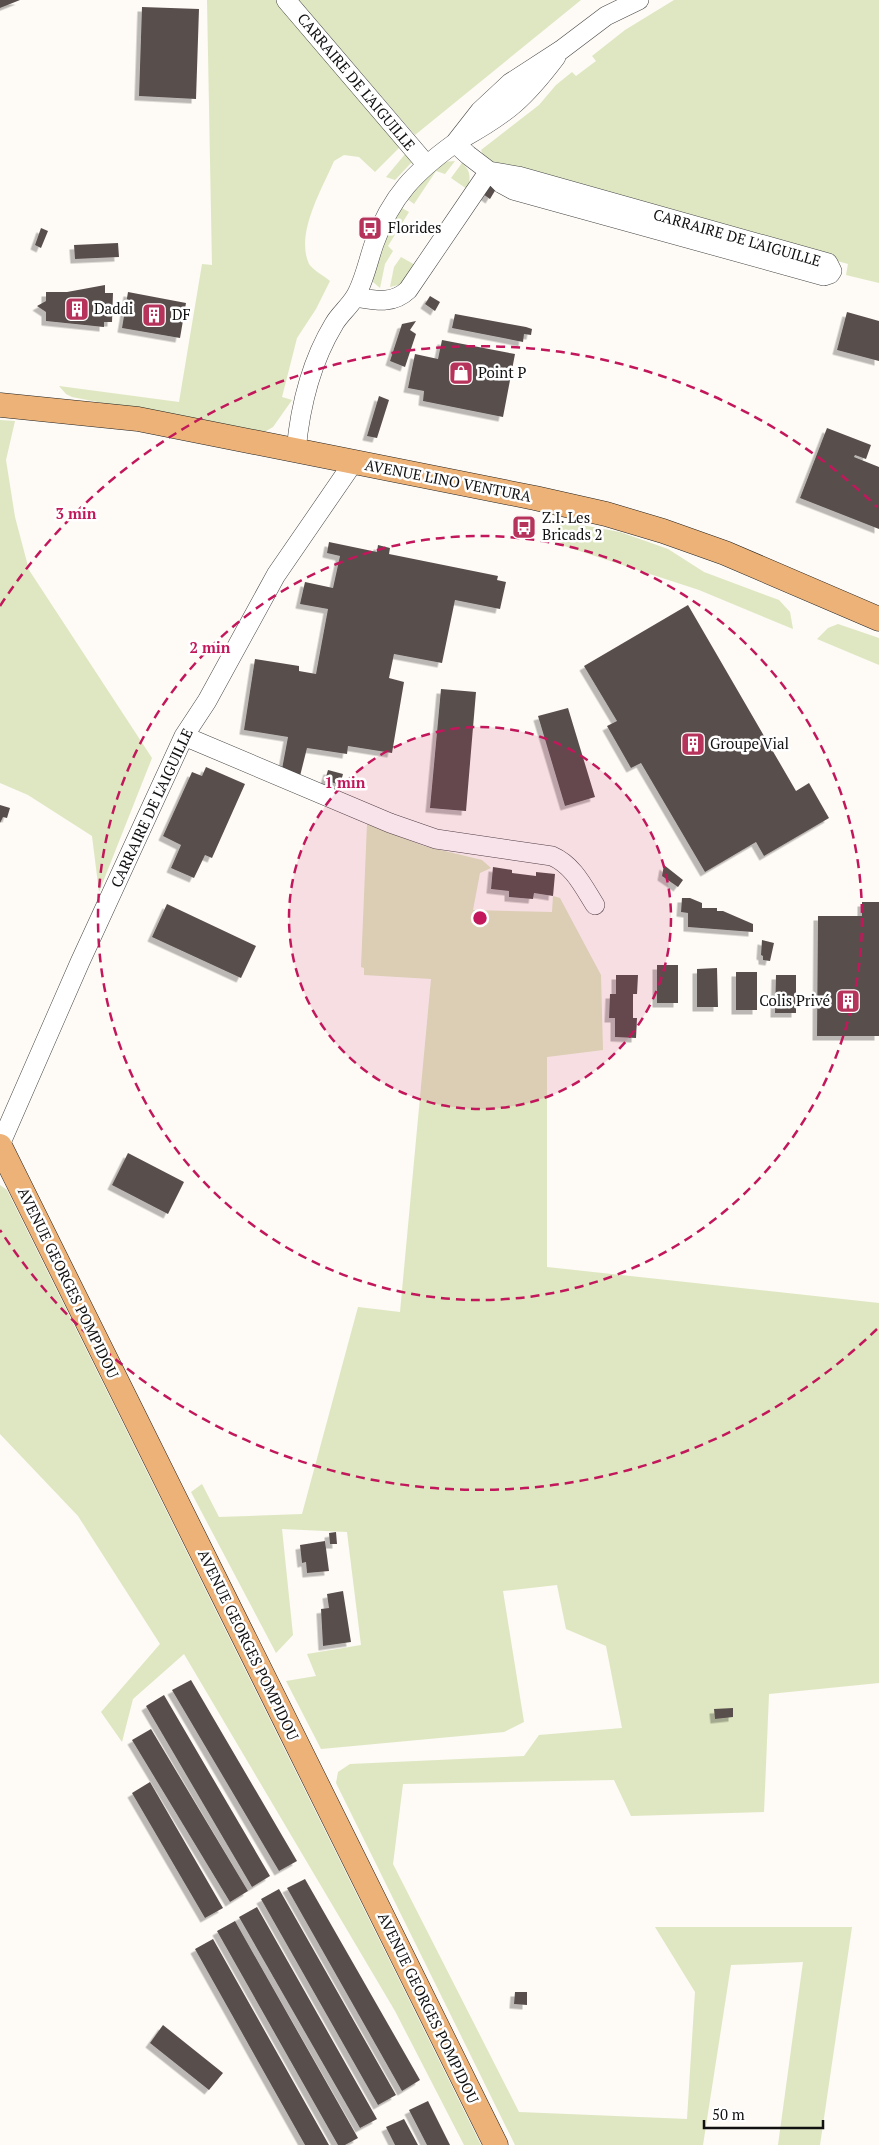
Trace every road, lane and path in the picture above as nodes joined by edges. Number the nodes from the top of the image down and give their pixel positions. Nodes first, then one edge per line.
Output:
1 (286, 0) edge
2 (639, 0) edge
3 (455, 143) junction
4 (426, 164) junction
5 (489, 171) junction
6 (355, 297) junction
7 (0, 405) edge
8 (296, 450) junction
9 (353, 463) junction
10 (879, 619) edge
11 (184, 736) junction
12 (595, 905) dead end
13 (0, 1146) edge
14 (496, 2145) edge

1 - 4 street, CARRAIRE DE L'AIGUILLE
2 - 3 street
3 - 4 street, CARRAIRE DE L'AIGUILLE
3 - 5 street, CARRAIRE DE L'AIGUILLE
4 - 6 street, CARRAIRE DE L'AIGUILLE
5 - 5 street, CARRAIRE DE L'AIGUILLE
5 - 6 street
6 - 8 street, CARRAIRE DE L'AIGUILLE
7 - 8 main road, AVENUE LINO VENTURA
8 - 9 main road, AVENUE LINO VENTURA
9 - 10 main road, AVENUE LINO VENTURA
9 - 11 street, CARRAIRE DE L'AIGUILLE
11 - 12 street
11 - 13 street, CARRAIRE DE L'AIGUILLE
13 - 14 main road, AVENUE GEORGES POMPIDOU

